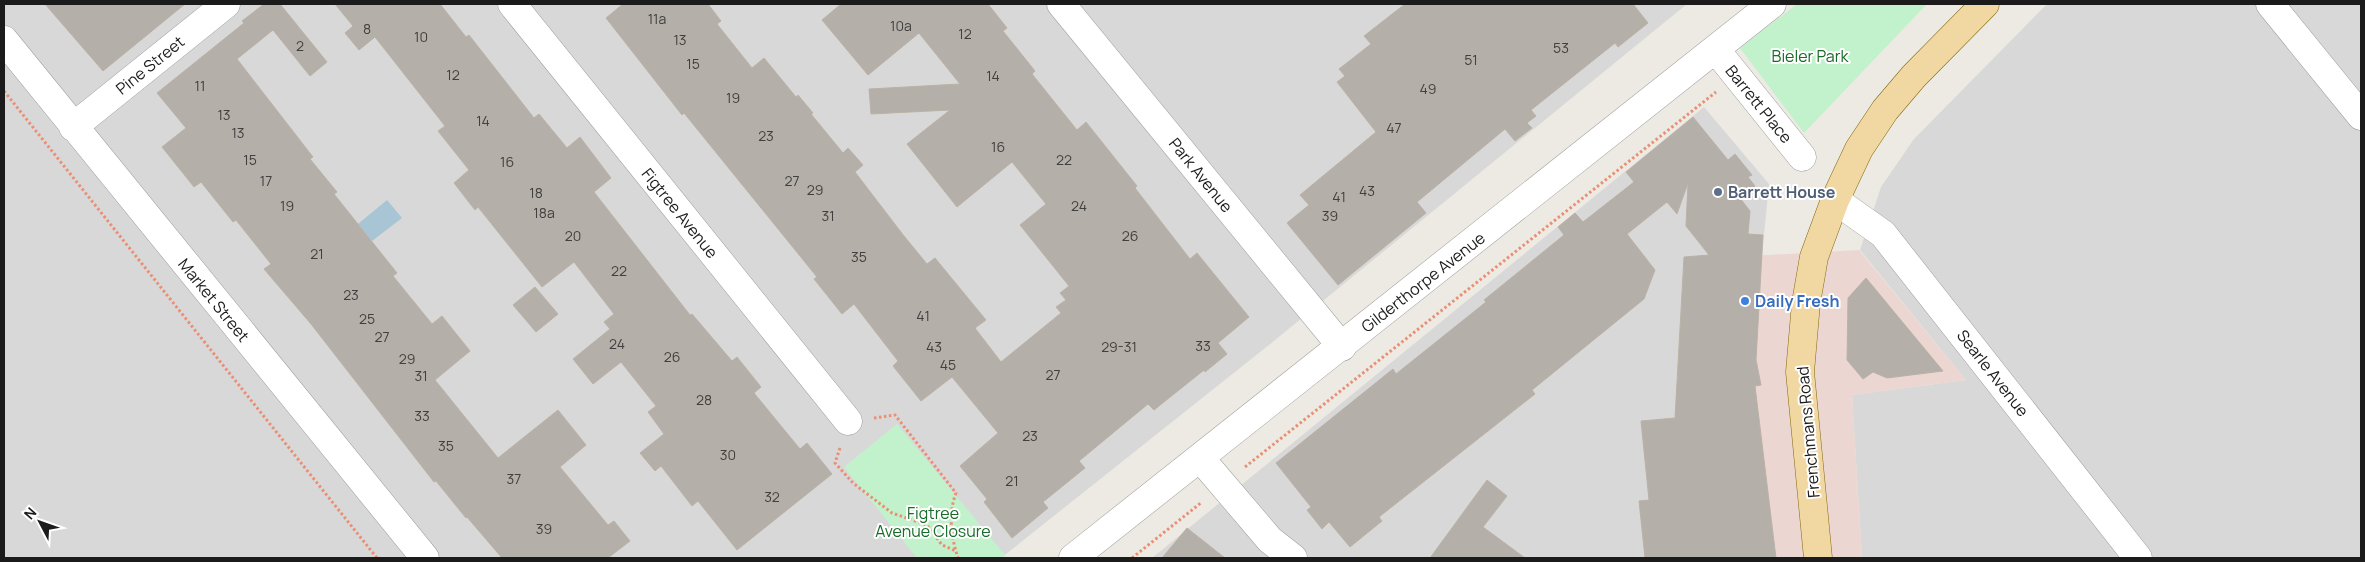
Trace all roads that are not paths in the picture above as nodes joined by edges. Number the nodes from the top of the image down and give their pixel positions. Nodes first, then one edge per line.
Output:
1 (226, 4) edge
2 (512, 4) edge
3 (1061, 4) edge
4 (1772, 4) edge
5 (1985, 4) edge
6 (2270, 4) edge
7 (4, 40) edge
8 (1716, 50) junction
9 (2361, 116) edge
10 (73, 127) junction
11 (1802, 157) dead end
12 (1835, 200) junction
13 (1342, 347) junction
14 (848, 421) road end
15 (1201, 459) junction
16 (425, 558) edge
17 (1073, 558) edge
18 (1292, 558) edge
19 (1818, 558) edge
20 (2138, 558) edge

1 - 10 street, Pine Street
2 - 14 street, Figtree Avenue
3 - 13 street, Park Avenue
4 - 8 street, Gilderthorpe Avenue
5 - 12 main road, Frenchmans Road
6 - 9 street
7 - 10 street, Market Street
8 - 11 street, Barrett Place
8 - 13 street, Gilderthorpe Avenue
10 - 16 street, Market Street
12 - 19 main road, Frenchmans Road
12 - 20 street, Searle Avenue
13 - 15 street, Gilderthorpe Avenue
15 - 17 street, Gilderthorpe Avenue
15 - 18 street

